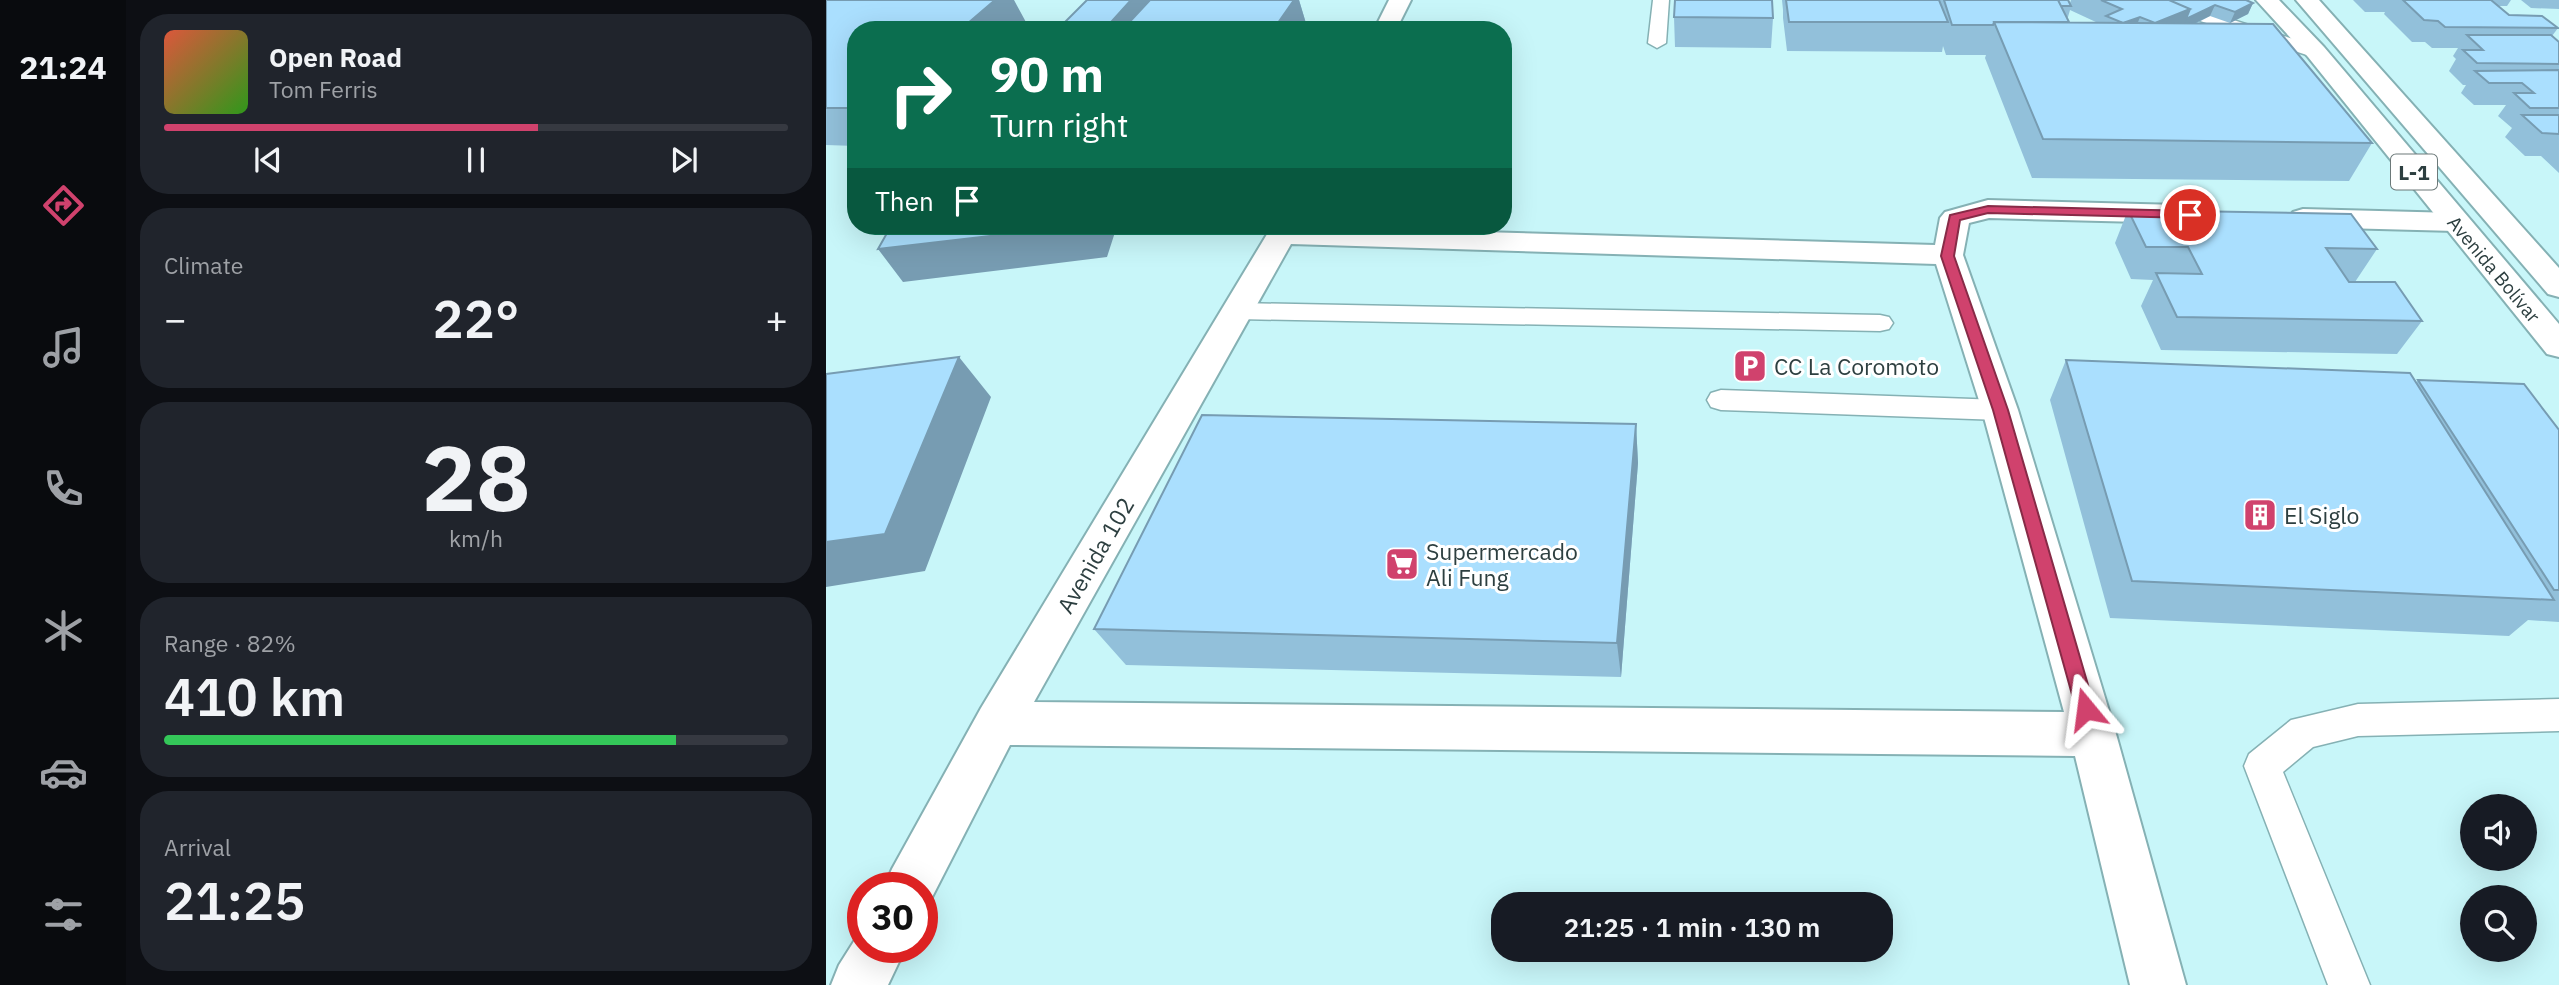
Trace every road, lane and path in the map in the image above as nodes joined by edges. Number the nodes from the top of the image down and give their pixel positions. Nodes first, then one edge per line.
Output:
1 (1400, 0) edge
2 (1661, 0) edge
3 (2153, 0) edge
4 (2267, 0) edge
5 (2308, 0) edge
6 (2234, 10) edge
7 (1390, 21) edge
8 (2250, 32) junction
9 (1657, 43) dead end
10 (2316, 52) junction
11 (2209, 215) edge
12 (2277, 217) edge
13 (2455, 222) junction
14 (1282, 235) edge
15 (1412, 235) edge
16 (1948, 256) junction
17 (2554, 275) edge
18 (1238, 311) junction
19 (1880, 323) dead end
20 (2559, 346) edge
21 (1721, 400) dead end
22 (2000, 410) junction
23 (2559, 715) edge
24 (997, 723) junction
25 (2093, 734) junction
26 (918, 872) edge
27 (871, 963) edge
28 (859, 985) edge
29 (2158, 985) edge
30 (2349, 985) edge

1 - 7 street
2 - 9 lane
3 - 8 lane
4 - 10 street, Avenida Bolívar / L-1
5 - 17 street, Avenida Bolívar / L-1
6 - 8 lane
8 - 10 lane
10 - 13 street, Avenida Bolívar / L-1
11 - 16 street
12 - 13 street
13 - 20 street, Avenida Bolívar / L-1
14 - 18 street, Avenida 102
15 - 16 street
16 - 22 street
18 - 19 lane
18 - 24 street, Avenida 102
21 - 22 lane
22 - 25 street
23 - 30 lane
24 - 25 street
24 - 26 street, Avenida 102
25 - 29 street
27 - 28 street

